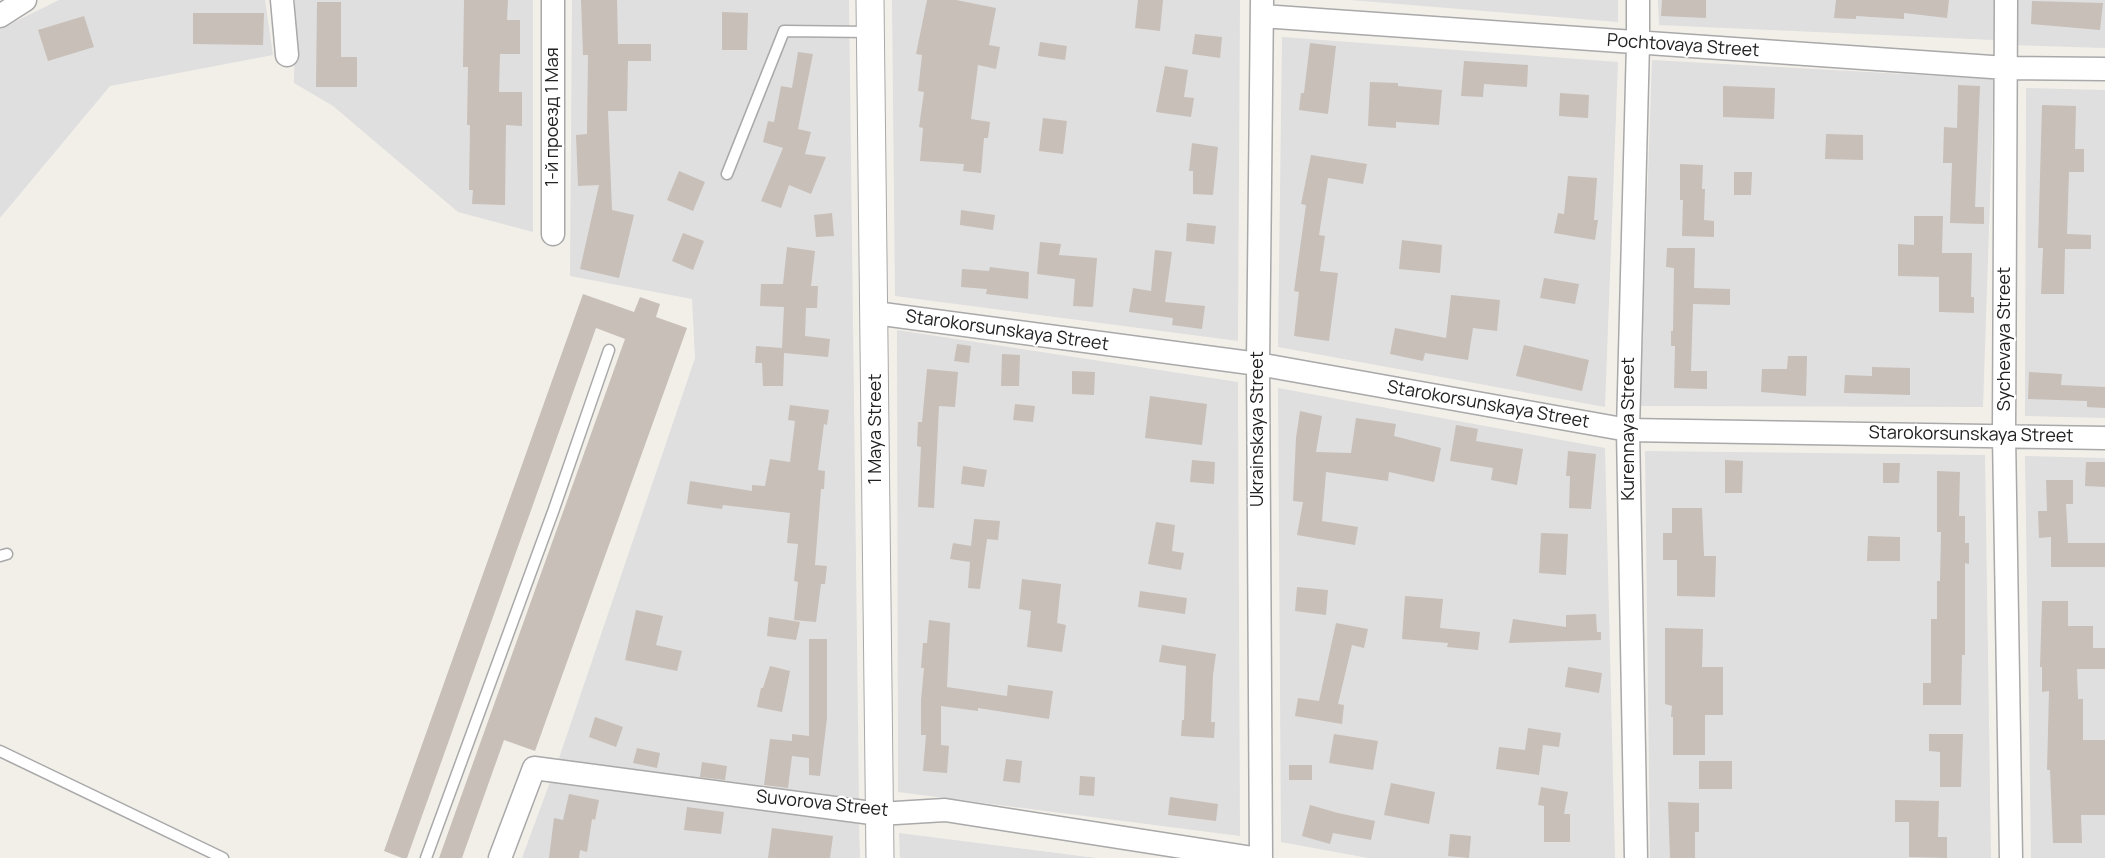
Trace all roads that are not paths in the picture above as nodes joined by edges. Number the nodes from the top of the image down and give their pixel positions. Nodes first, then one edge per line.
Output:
1 (25, 0) edge
2 (282, 0) edge
3 (553, 0) edge
4 (870, 0) edge
5 (1638, 0) edge
6 (2006, 0) edge
7 (1262, 8) edge
8 (0, 16) edge
9 (870, 32) junction
10 (1638, 44) junction
11 (287, 55) dead end
12 (2006, 68) junction
13 (2105, 69) edge
14 (727, 174) dead end
15 (553, 234) dead end
16 (875, 313) junction
17 (609, 350) dead end
18 (1258, 364) junction
19 (1628, 430) junction
20 (2004, 435) junction
21 (2105, 438) edge
22 (0, 751) edge
23 (879, 814) junction
24 (223, 858) edge
25 (426, 858) edge
26 (500, 858) edge
27 (880, 858) edge
28 (1253, 858) edge
29 (1261, 858) edge
30 (1635, 858) edge
31 (2011, 858) edge

1 - 8 street
2 - 11 street
3 - 15 street, 1-й проезд 1 Мая
4 - 9 street, 1 Maya Street
5 - 10 street, Kurennaya Street
6 - 12 street, Sychevaya Street
7 - 10 street, Pochtovaya Street
7 - 18 street, Ukrainskaya Street
9 - 14 lane
9 - 16 street, 1 Maya Street
10 - 12 street, Pochtovaya Street
10 - 19 street, Kurennaya Street
12 - 13 street, Pochtovaya Street
12 - 20 street, Sychevaya Street
16 - 18 street, Starokorsunskaya Street
16 - 23 street, 1 Maya Street
17 - 25 lane
18 - 19 street, Starokorsunskaya Street
18 - 29 street, Ukrainskaya Street
19 - 20 street, Starokorsunskaya Street
19 - 30 street, Kurennaya Street
20 - 21 street, Starokorsunskaya Street
20 - 31 street, Sychevaya Street
22 - 24 lane
23 - 26 street, Suvorova Street
23 - 27 street, 1 Maya Street
23 - 28 street, Suvorova Street

